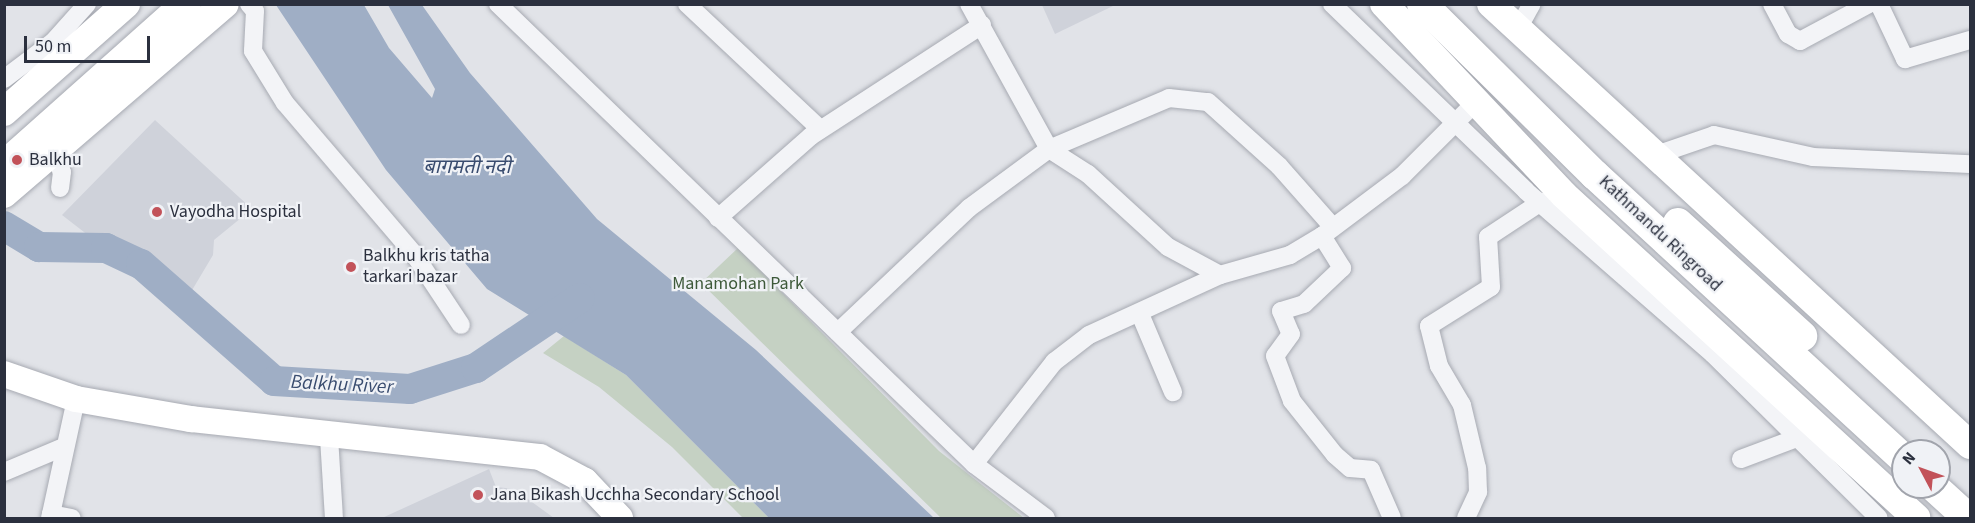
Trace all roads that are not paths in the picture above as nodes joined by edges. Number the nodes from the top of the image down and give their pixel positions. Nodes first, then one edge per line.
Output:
1 (87, 4) edge
2 (186, 4) edge
3 (225, 4) edge
4 (249, 4) edge
5 (498, 4) edge
6 (687, 4) edge
7 (969, 4) edge
8 (1332, 4) edge
9 (1384, 4) edge
10 (1422, 4) edge
11 (1448, 4) edge
12 (1491, 4) edge
13 (1772, 4) edge
14 (1869, 4) edge
15 (1879, 4) edge
16 (1525, 16) edge
17 (153, 20) edge
18 (982, 24) junction
19 (1971, 40) edge
20 (1476, 102) junction
21 (22, 114) edge
22 (1454, 122) junction
23 (820, 129) junction
24 (1049, 149) junction
25 (1656, 155) junction
26 (1971, 164) edge
27 (9, 169) edge
28 (60, 188) dead end
29 (1541, 202) junction
30 (718, 218) junction
31 (1327, 231) junction
32 (1220, 275) junction
33 (1140, 314) junction
34 (461, 325) dead end
35 (838, 332) junction
36 (4, 374) edge
37 (1173, 392) dead end
38 (76, 399) junction
39 (329, 437) junction
40 (1797, 438) junction
41 (1911, 439) edge
42 (1971, 445) edge
43 (1891, 447) edge
44 (61, 448) junction
45 (1741, 459) dead end
46 (974, 464) junction
47 (4, 471) edge
48 (1951, 476) edge
49 (1971, 495) edge
50 (1947, 499) edge
51 (51, 516) edge
52 (618, 518) edge
53 (72, 519) edge
54 (334, 519) edge
55 (1046, 519) edge
56 (1392, 519) edge
57 (1466, 519) edge
58 (1879, 519) edge
59 (1917, 519) edge
60 (1968, 519) edge

1 - 21 street
2 - 17 highway
3 - 17 main road
4 - 34 street
5 - 30 street
6 - 23 street
7 - 18 street
8 - 22 street
9 - 20 main road
10 - 43 highway, Kathmandu Ringroad
11 - 41 highway, Kathmandu Ringroad
12 - 16 main road
13 - 14 street
15 - 19 street
16 - 25 main road
17 - 21 highway
17 - 21 main road
18 - 23 street
18 - 24 street
20 - 22 street
20 - 59 main road
21 - 27 highway
21 - 28 street
22 - 29 street
22 - 31 street
23 - 30 street
24 - 31 street
24 - 32 street
24 - 35 street
25 - 26 street
25 - 42 main road
29 - 40 street
29 - 57 street
30 - 35 street
31 - 32 street
31 - 56 street
32 - 33 street
33 - 37 street
33 - 46 street
35 - 46 street
36 - 38 main road
38 - 39 main road
38 - 44 street
39 - 52 main road
39 - 54 street
40 - 45 street
40 - 58 street
44 - 47 street
44 - 51 street
46 - 55 street
48 - 49 highway
50 - 60 highway
51 - 53 street

